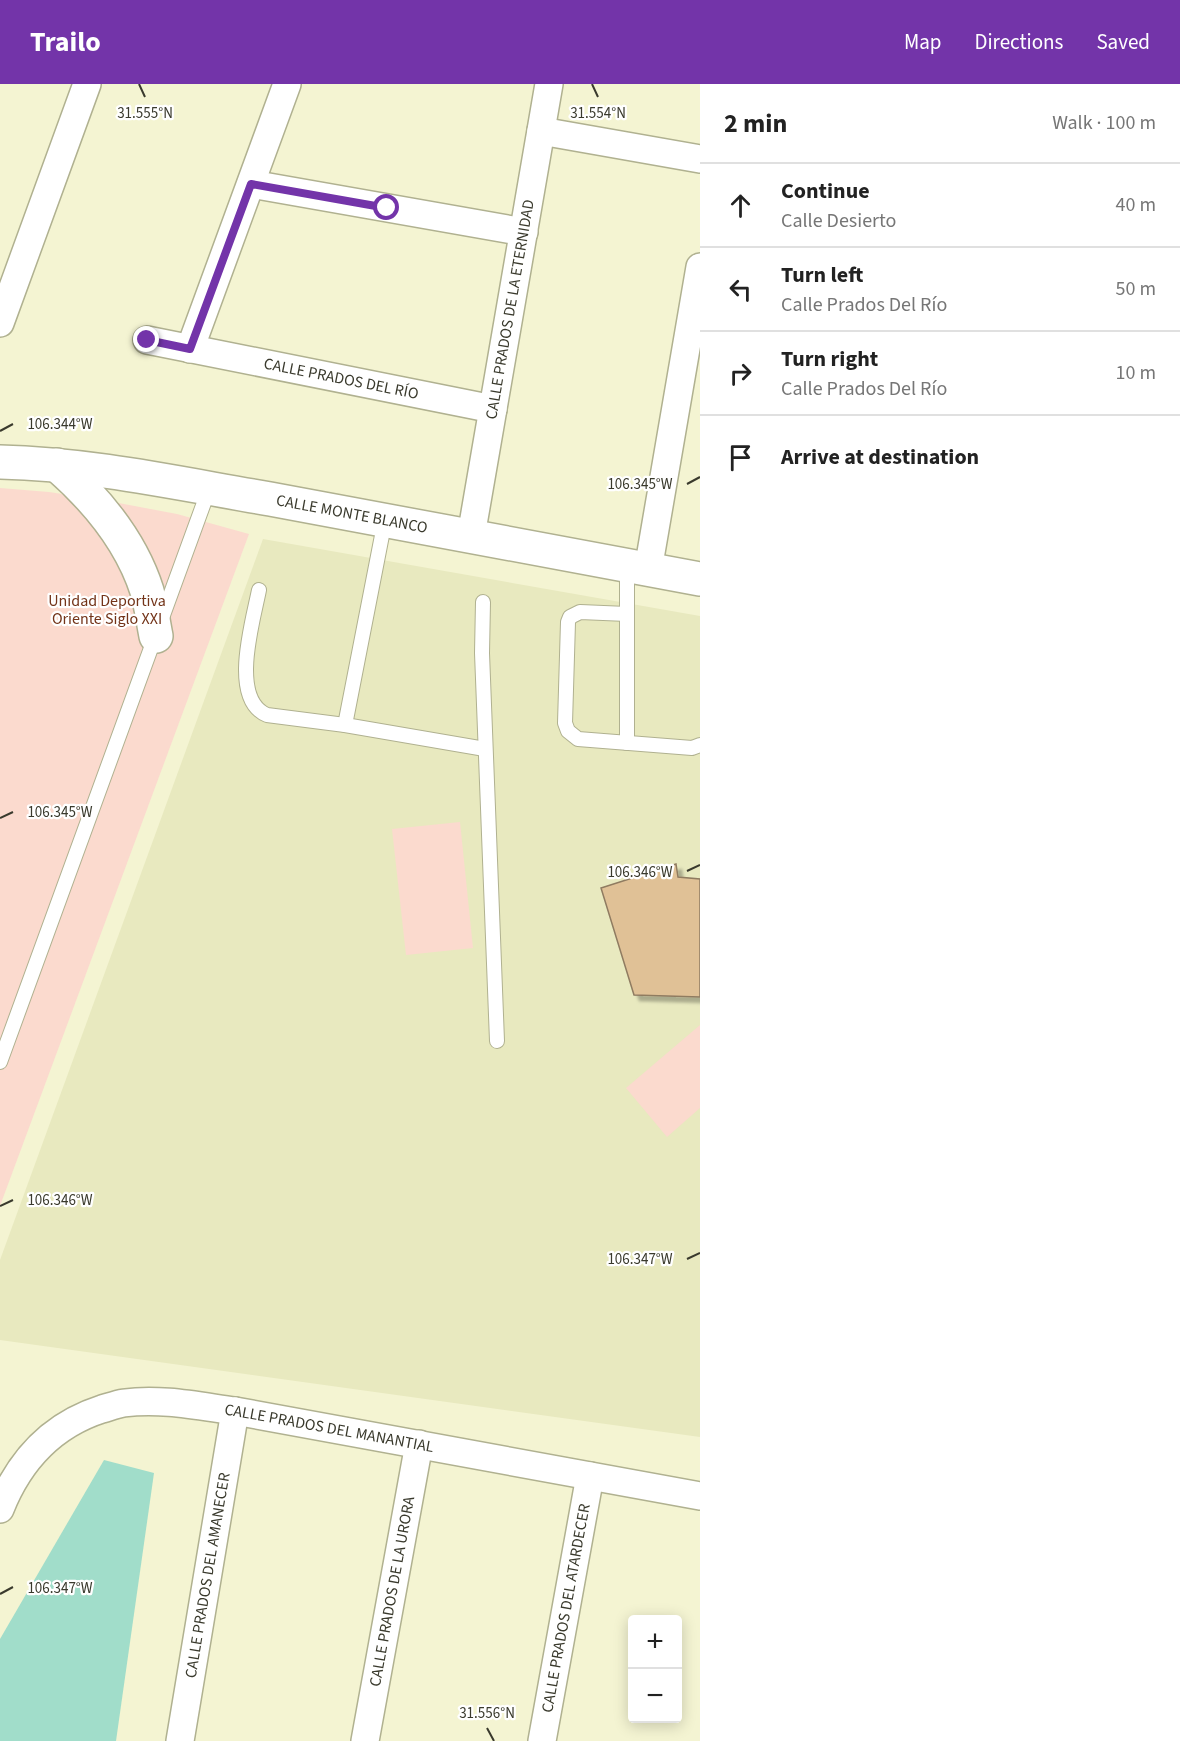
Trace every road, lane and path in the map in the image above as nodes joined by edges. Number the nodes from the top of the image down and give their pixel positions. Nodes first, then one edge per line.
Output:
1 (87, 84) edge
2 (287, 84) edge
3 (549, 84) edge
4 (541, 131) junction
5 (700, 159) edge
6 (251, 184) junction
7 (524, 232) junction
8 (700, 267) edge
9 (0, 323) edge
10 (147, 340) dead end
11 (190, 349) junction
12 (493, 409) junction
13 (0, 462) edge
14 (57, 465) junction
15 (209, 489) junction
16 (385, 520) junction
17 (471, 536) junction
18 (638, 568) junction
19 (700, 579) edge
20 (259, 590) dead end
21 (483, 602) dead end
22 (627, 614) junction
23 (156, 636) junction
24 (345, 725) junction
25 (627, 743) junction
26 (700, 745) edge
27 (485, 749) junction
28 (497, 1041) dead end
29 (0, 1062) edge
30 (235, 1411) junction
31 (419, 1444) junction
32 (590, 1476) junction
33 (700, 1496) edge
34 (0, 1509) edge
35 (180, 1741) edge
36 (365, 1741) edge
37 (542, 1741) edge

1 - 9 street
2 - 6 street
3 - 4 street, CALLE PRADOS DE LA ETERNIDAD
4 - 5 street
4 - 7 street, CALLE PRADOS DE LA ETERNIDAD
6 - 7 street
6 - 11 street
7 - 12 street, CALLE PRADOS DE LA ETERNIDAD
8 - 18 street
10 - 11 street, CALLE PRADOS DEL RÍO
11 - 12 street, CALLE PRADOS DEL RÍO
12 - 17 street, CALLE PRADOS DE LA ETERNIDAD
13 - 14 main road, CALLE MONTE BLANCO
14 - 15 main road, CALLE MONTE BLANCO
14 - 23 main road
15 - 16 main road, CALLE MONTE BLANCO
15 - 23 lane
16 - 17 main road, CALLE MONTE BLANCO
16 - 24 lane
17 - 18 main road, CALLE MONTE BLANCO
18 - 19 main road, CALLE MONTE BLANCO
18 - 22 lane
20 - 24 lane
21 - 27 lane
22 - 25 lane
22 - 25 lane
23 - 29 lane
24 - 27 lane
25 - 26 lane
27 - 28 lane
30 - 31 street, CALLE PRADOS DEL MANANTIAL
30 - 34 street, CALLE PRADOS DEL MANANTIAL
30 - 35 street, CALLE PRADOS DEL AMANECER
31 - 32 street, CALLE PRADOS DEL MANANTIAL
31 - 36 street, CALLE PRADOS DE LA URORA
32 - 33 street, CALLE PRADOS DEL MANANTIAL
32 - 37 street, CALLE PRADOS DEL ATARDECER

